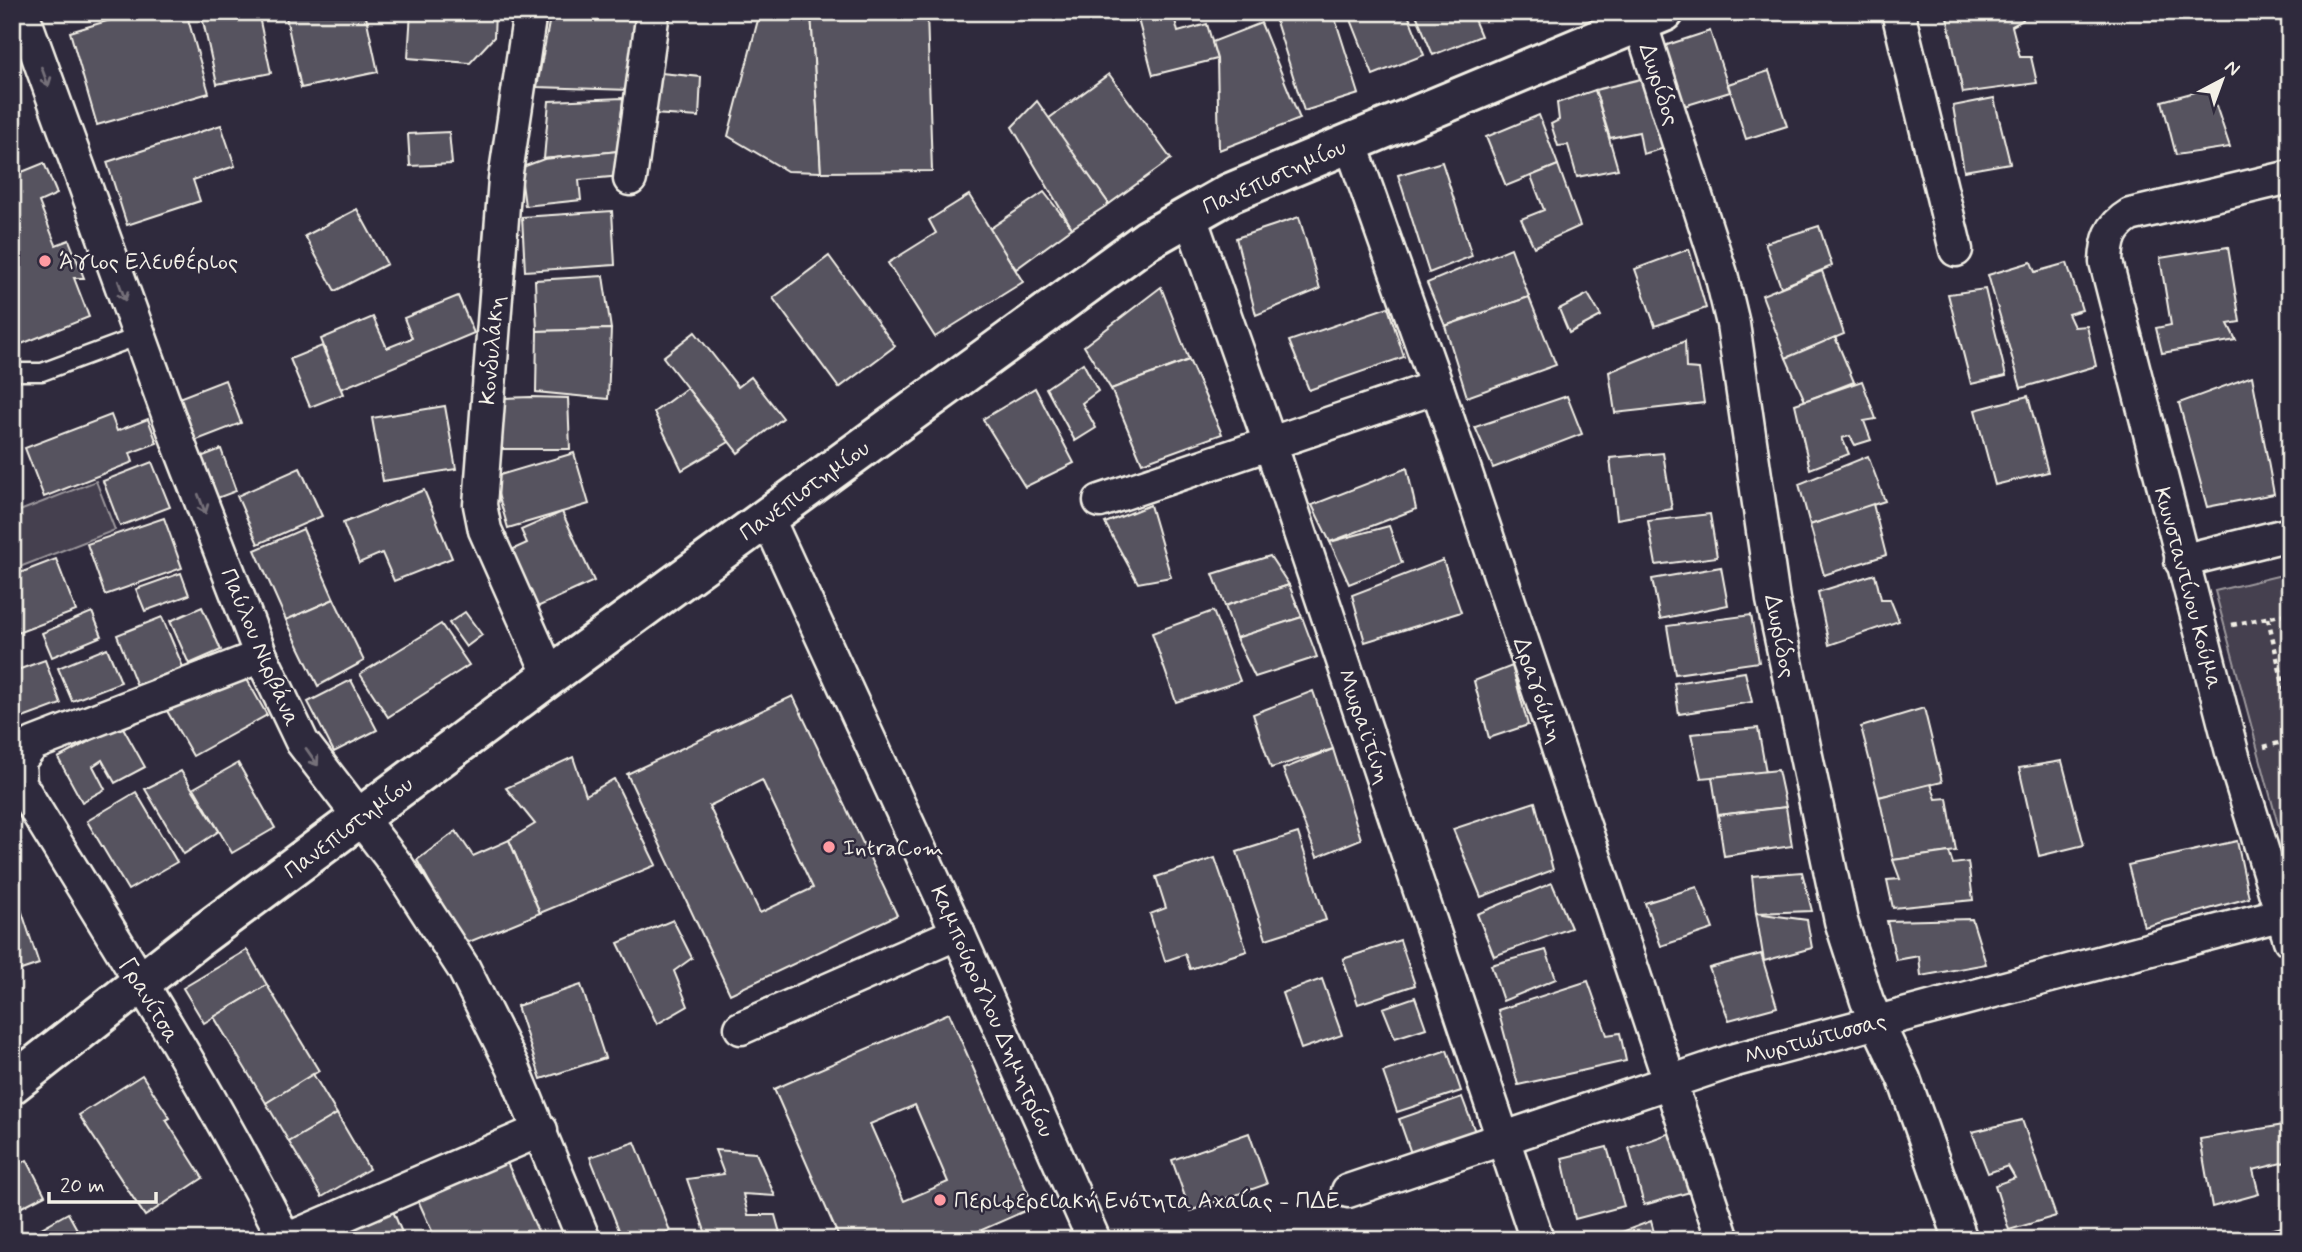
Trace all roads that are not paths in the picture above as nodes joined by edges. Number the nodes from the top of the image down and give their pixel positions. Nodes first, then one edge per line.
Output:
1 (22, 12) edge
2 (530, 12) edge
3 (653, 12) edge
4 (1898, 12) edge
5 (1652, 17) edge
6 (1350, 142) junction
7 (2290, 177) edge
8 (630, 179) dead end
9 (1189, 215) junction
10 (1956, 250) dead end
11 (139, 336) junction
12 (12, 372) edge
13 (1437, 387) junction
14 (1270, 443) junction
15 (1100, 501) dead end
16 (767, 517) junction
17 (2290, 534) edge
18 (2181, 561) junction
19 (261, 656) junction
20 (550, 676) junction
21 (359, 818) junction
22 (2287, 923) edge
23 (958, 933) junction
24 (141, 982) junction
25 (1877, 1021) junction
26 (741, 1028) dead end
27 (1670, 1080) junction
28 (12, 1084) edge
29 (541, 1129) junction
30 (1504, 1138) junction
31 (1348, 1191) dead end
32 (285, 1240) edge
33 (584, 1240) edge
34 (1094, 1240) edge
35 (1537, 1240) edge
36 (1723, 1240) edge
37 (1961, 1240) edge

1 -> 11 street, Παύλου Νιρβάνα
2 - 20 street, Κονδυλάκη
3 - 8 street
4 - 10 street
5 - 6 main road, Πανεπιστημίου
5 - 25 street, Δωρίδος
6 - 9 main road, Πανεπιστημίου
6 - 13 street, Δραγούμη
7 - 18 street, Κωνσταντίνου Κούμα
9 - 14 street, Μωραϊτίνη
9 - 16 main road, Πανεπιστημίου
11 - 12 lane
11 -> 19 street, Παύλου Νιρβάνα
13 - 14 street
13 - 27 street, Δραγούμη
14 - 15 street
14 - 30 street, Μωραϊτίνη
16 - 20 main road, Πανεπιστημίου
16 - 23 street, Καμπούρογλου Δημητρίου
17 - 18 street
18 - 22 street, Κωνσταντίνου Κούμα
19 -> 21 street, Παύλου Νιρβάνα
19 - 24 street, Γρανίτσα
20 - 21 main road, Πανεπιστημίου
21 - 24 main road, Πανεπιστημίου
21 - 29 street, Παύλου Νιρβάνα
22 - 25 street, Μυρτιώτισσας
23 - 26 street
23 - 34 street, Καμπούρογλου Δημητρίου
24 - 28 main road, Πανεπιστημίου
24 - 32 street, Γρανίτσα
25 - 27 street, Μυρτιώτισσας
25 - 37 street, Δωρίδος
27 - 30 street, Μυρτιώτισσας
27 - 36 street, Δραγούμη
29 - 32 street
29 - 33 street, Παύλου Νιρβάνα
30 - 31 street, Μυρτιώτισσας
30 - 35 street, Μωραϊτίνη

